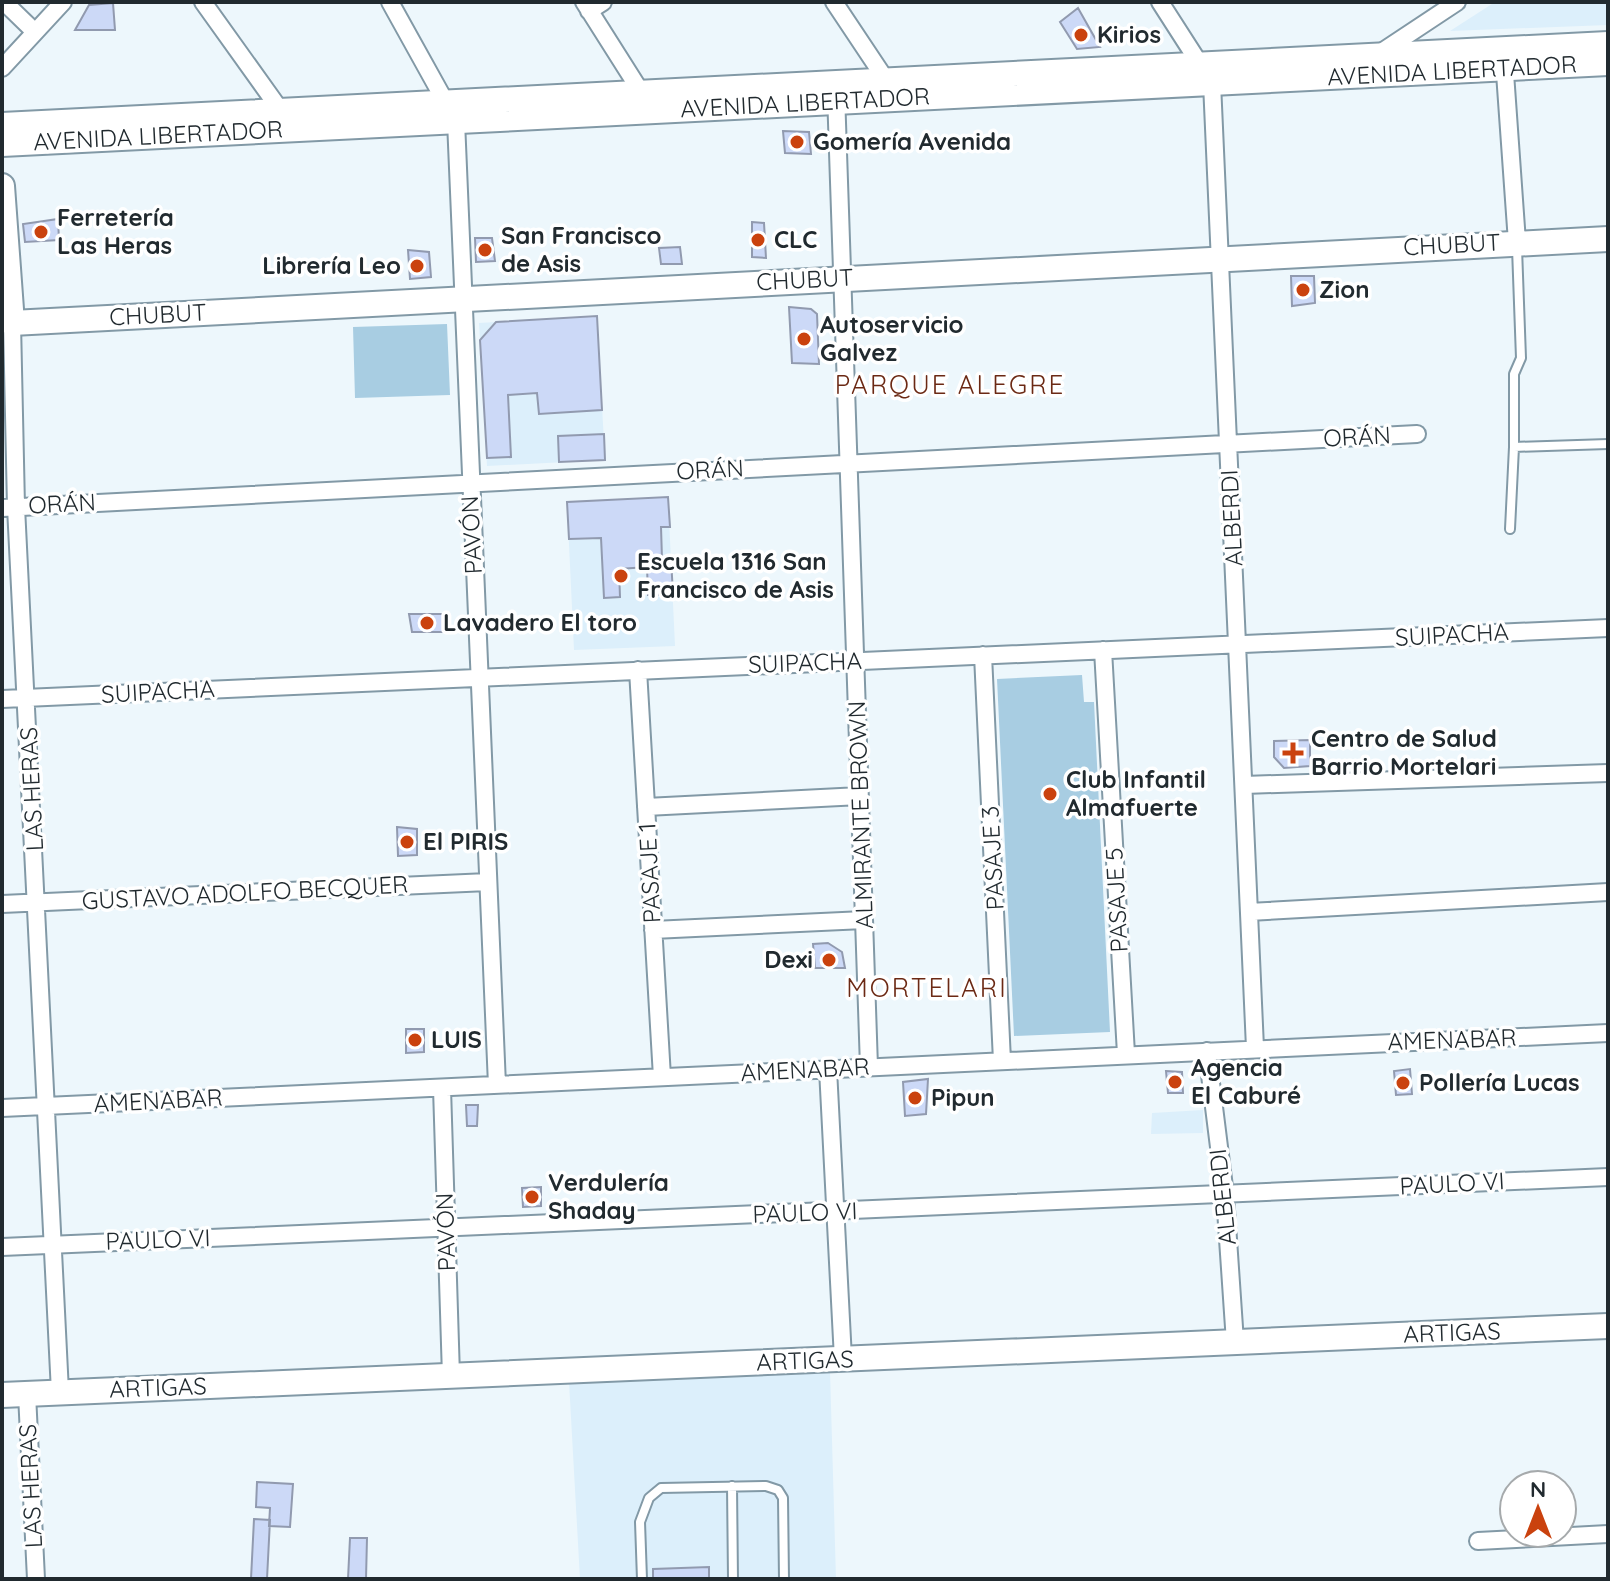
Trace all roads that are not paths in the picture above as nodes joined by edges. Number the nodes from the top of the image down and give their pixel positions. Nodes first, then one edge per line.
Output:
1 (4, 2) edge
2 (63, 2) edge
3 (203, 2) edge
4 (390, 2) edge
5 (834, 2) edge
6 (1160, 2) edge
7 (1457, 2) edge
8 (592, 5) edge
9 (35, 32) junction
10 (1608, 44) edge
11 (1504, 58) junction
12 (1608, 63) edge
13 (1373, 65) junction
14 (2, 68) edge
15 (1206, 73) junction
16 (886, 90) junction
17 (641, 92) junction
18 (836, 92) junction
19 (281, 111) junction
20 (452, 112) junction
21 (2, 125) edge
22 (2, 144) edge
23 (2, 186) edge
24 (1608, 239) edge
25 (1517, 242) junction
26 (1220, 258) junction
27 (842, 278) junction
28 (463, 299) junction
29 (7, 323) edge
30 (1417, 434) dead end
31 (1228, 443) junction
32 (1608, 444) edge
33 (1514, 447) junction
34 (849, 463) junction
35 (469, 483) junction
36 (9, 507) edge
37 (1510, 529) dead end
38 (1608, 628) edge
39 (1237, 645) junction
40 (1103, 650) junction
41 (983, 655) junction
42 (855, 661) junction
43 (638, 670) junction
44 (479, 678) junction
45 (28, 698) junction
46 (2, 699) edge
47 (1608, 773) edge
48 (1244, 785) junction
49 (860, 796) junction
50 (646, 807) junction
51 (488, 882) junction
52 (1608, 892) edge
53 (37, 902) junction
54 (2, 904) edge
55 (1249, 912) junction
56 (864, 920) junction
57 (653, 930) junction
58 (1608, 1033) edge
59 (1255, 1048) junction
60 (1207, 1051) junction
61 (1126, 1054) junction
62 (1002, 1061) junction
63 (869, 1067) junction
64 (828, 1069) junction
65 (662, 1077) junction
66 (497, 1085) junction
67 (442, 1088) junction
68 (46, 1106) junction
69 (2, 1108) edge
70 (1608, 1177) edge
71 (1225, 1195) junction
72 (835, 1211) junction
73 (446, 1228) junction
74 (53, 1245) junction
75 (2, 1247) edge
76 (1608, 1326) edge
77 (1235, 1342) junction
78 (843, 1359) junction
79 (451, 1376) junction
80 (60, 1392) junction
81 (27, 1394) junction
82 (2, 1395) edge
83 (732, 1486) junction
84 (1608, 1534) edge
85 (1478, 1541) dead end
86 (36, 1579) edge
87 (642, 1579) edge
88 (733, 1579) edge
89 (784, 1579) edge

1 - 9 street
2 - 9 street
3 - 19 street
4 - 20 street, PAVÓN
5 - 16 street
6 - 15 street
7 - 13 street
8 - 17 street
9 - 14 street
10 - 11 street, AVENIDA LIBERTADOR
11 - 12 street, AVENIDA LIBERTADOR
11 - 13 street, AVENIDA LIBERTADOR
11 - 25 street
13 - 15 street, AVENIDA LIBERTADOR
15 - 16 street, AVENIDA LIBERTADOR
15 - 26 street, ALBERDI
16 - 18 street, AVENIDA LIBERTADOR
17 - 18 street, AVENIDA LIBERTADOR
17 - 20 street, AVENIDA LIBERTADOR
18 - 20 street, AVENIDA LIBERTADOR
18 - 27 street, ALMIRANTE BROWN
19 - 20 street, AVENIDA LIBERTADOR
19 - 21 street, AVENIDA LIBERTADOR
20 - 22 street, AVENIDA LIBERTADOR
20 - 28 street, PAVÓN
23 - 29 street, LAS HERAS
24 - 25 street, CHUBUT
25 - 26 street, CHUBUT
25 - 33 lane
26 - 27 street, CHUBUT
26 - 31 street, ALBERDI
27 - 28 street, CHUBUT
27 - 34 street, ALMIRANTE BROWN
28 - 29 street, CHUBUT
28 - 35 street, PAVÓN
29 - 36 street, LAS HERAS
30 - 31 street, ORÁN
31 - 34 street, ORÁN
31 - 39 street, ALBERDI
32 - 33 lane
33 - 37 lane
34 - 35 street, ORÁN
34 - 42 street, ALMIRANTE BROWN
35 - 36 street, ORÁN
35 - 44 street, PAVÓN
36 - 45 street, LAS HERAS
38 - 39 street, SUIPACHA
39 - 40 street, SUIPACHA
39 - 48 street, ALBERDI
40 - 41 street, SUIPACHA
40 - 61 street, PASAJE 5
41 - 42 street, SUIPACHA
41 - 62 street, PASAJE 3
42 - 43 street, SUIPACHA
42 - 49 street, ALMIRANTE BROWN
43 - 44 street, SUIPACHA
43 - 50 street, PASAJE 1
44 - 45 street, SUIPACHA
44 - 51 street, PAVÓN
45 - 46 street, SUIPACHA
45 - 53 street, LAS HERAS
47 - 48 street
48 - 55 street, ALBERDI
49 - 50 street
49 - 56 street, ALMIRANTE BROWN
50 - 57 street, PASAJE 1
51 - 53 street, GUSTAVO ADOLFO BECQUER
51 - 66 street, PAVÓN
52 - 55 street
53 - 54 street, GUSTAVO ADOLFO BECQUER
53 - 68 street, LAS HERAS
55 - 59 street, ALBERDI
56 - 57 street
56 - 63 street, ALMIRANTE BROWN
57 - 65 street, PASAJE 1
58 - 59 street, AMENABAR
59 - 60 street, AMENABAR
60 - 61 street, AMENABAR
60 - 71 street, ALBERDI
61 - 62 street, AMENABAR
62 - 63 street, AMENABAR
63 - 64 street, AMENABAR
64 - 65 street, AMENABAR
64 - 72 street
65 - 66 street, AMENABAR
66 - 67 street, AMENABAR
67 - 68 street, AMENABAR
67 - 73 street, PAVÓN
68 - 69 street, AMENABAR
68 - 74 street, LAS HERAS
70 - 71 street, PAULO VI
71 - 72 street, PAULO VI
71 - 77 street, ALBERDI
72 - 73 street, PAULO VI
72 - 78 street
73 - 74 street, PAULO VI
73 - 79 street, PAVÓN
74 - 75 street, PAULO VI
74 - 80 street, LAS HERAS
76 - 77 street, ARTIGAS
77 - 78 street, ARTIGAS
78 - 79 street, ARTIGAS
79 - 80 street, ARTIGAS
80 - 81 street, ARTIGAS
81 - 82 street, ARTIGAS
81 - 86 street, LAS HERAS
83 - 87 lane
83 - 88 lane
83 - 89 lane
84 - 85 street

